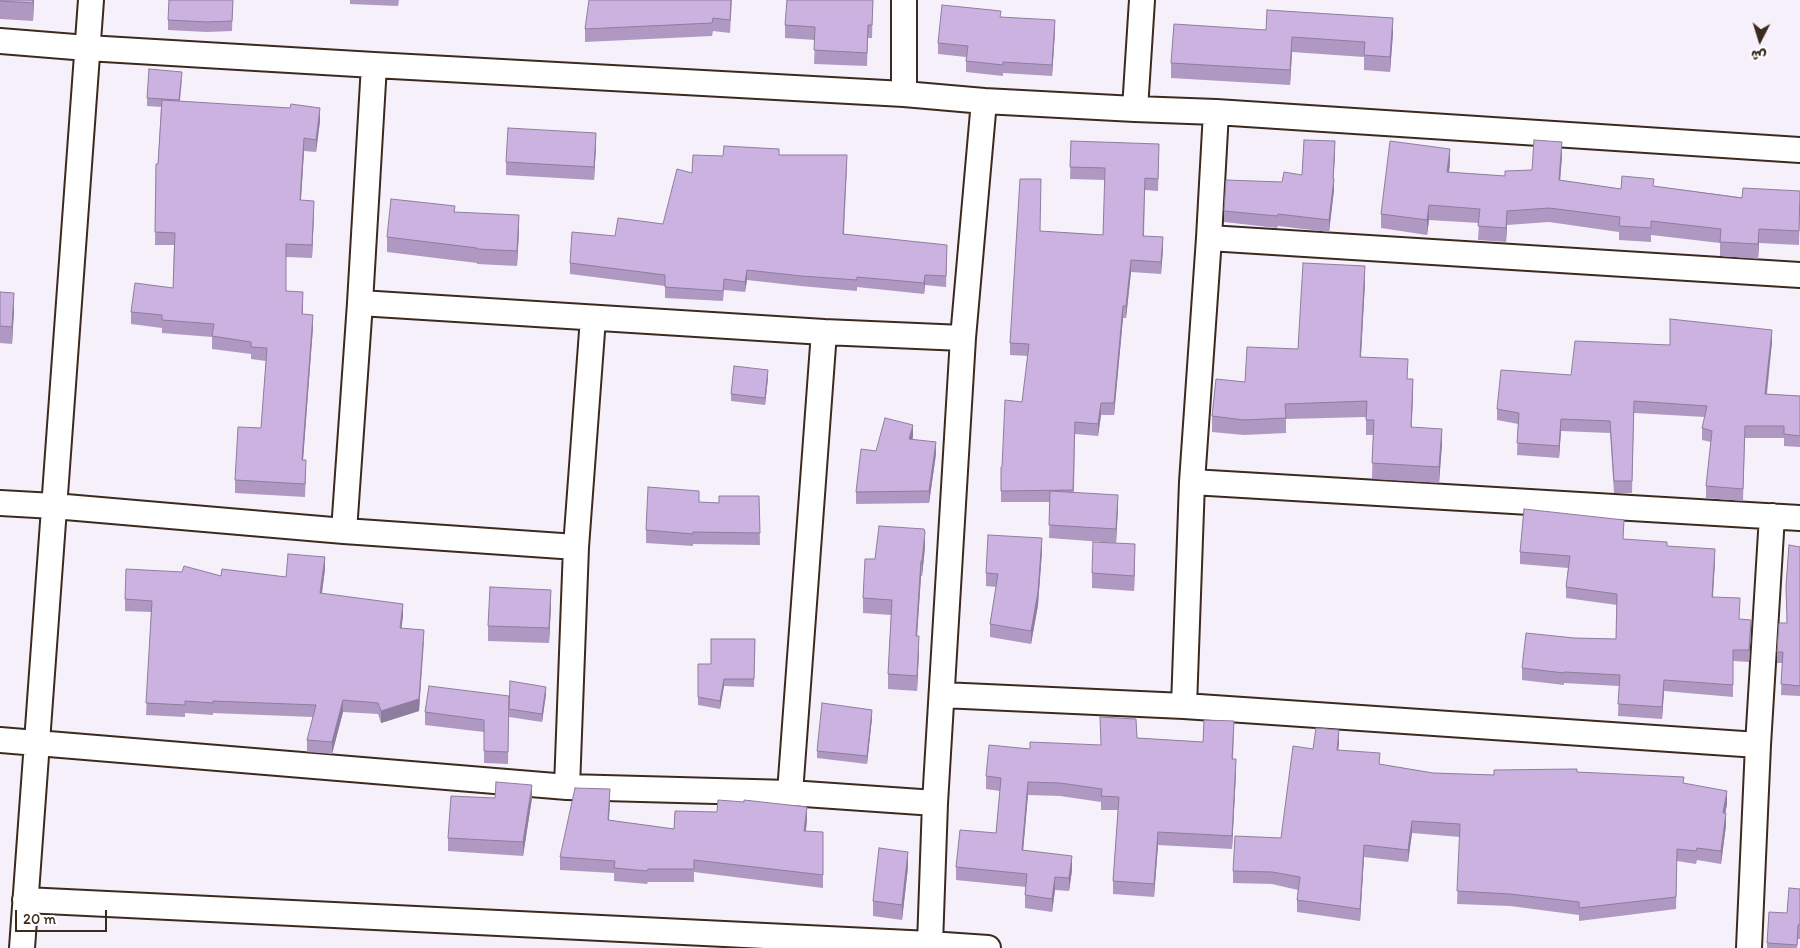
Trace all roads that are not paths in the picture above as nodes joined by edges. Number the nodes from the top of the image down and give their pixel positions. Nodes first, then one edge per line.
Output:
1 (91, 0) edge
2 (904, 0) edge
3 (1142, 0) edge
4 (0, 41) edge
5 (87, 48) junction
6 (374, 65) junction
7 (904, 94) junction
8 (984, 101) junction
9 (1134, 109) junction
10 (1216, 112) junction
11 (1800, 150) edge
12 (1209, 238) junction
13 (1800, 276) edge
14 (360, 303) junction
15 (593, 318) junction
16 (824, 332) junction
17 (963, 338) junction
18 (1192, 482) junction
19 (0, 503) edge
20 (54, 506) junction
21 (1772, 516) junction
22 (1800, 518) edge
23 (344, 531) junction
24 (576, 548) junction
25 (942, 695) junction
26 (1184, 706) junction
27 (0, 740) edge
28 (37, 743) junction
29 (1758, 744) junction
30 (567, 787) junction
31 (790, 793) junction
32 (935, 803) junction
33 (25, 900) junction
34 (930, 944) junction
35 (22, 948) edge
36 (988, 948) edge
37 (1749, 948) edge

1 - 5 street
2 - 7 street
3 - 9 street
4 - 5 street
5 - 6 street
5 - 20 street
6 - 7 street
6 - 14 street
7 - 8 street
8 - 9 street
8 - 17 street
9 - 10 street
10 - 11 street
10 - 12 street
12 - 13 street
12 - 18 street
14 - 15 street
14 - 23 street
15 - 16 street
15 - 24 street
16 - 17 street
16 - 31 street
17 - 25 street
18 - 21 street
18 - 26 street
19 - 20 street
20 - 23 street
20 - 28 street
21 - 22 street
21 - 29 street
23 - 24 street
24 - 30 street
25 - 26 street
25 - 32 street
26 - 29 street
27 - 28 street
28 - 30 street
28 - 33 street
29 - 37 street
30 - 31 street
31 - 32 street
32 - 34 street
33 - 34 street
33 - 35 street
34 - 36 street

